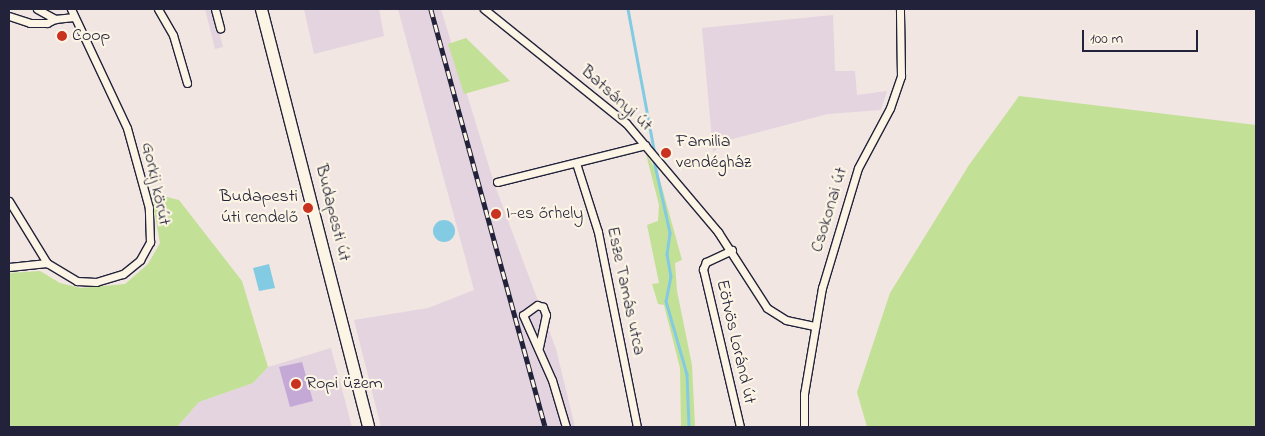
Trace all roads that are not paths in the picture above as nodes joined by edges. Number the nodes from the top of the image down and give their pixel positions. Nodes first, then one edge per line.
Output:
1 (37, 9) edge
2 (71, 9) edge
3 (158, 9) edge
4 (215, 9) edge
5 (260, 9) edge
6 (484, 9) edge
7 (900, 9) edge
8 (9, 16) edge
9 (74, 17) junction
10 (55, 19) junction
11 (220, 28) dead end
12 (188, 83) dead end
13 (645, 145) junction
14 (576, 162) junction
15 (497, 182) dead end
16 (9, 201) edge
17 (732, 250) junction
18 (47, 263) junction
19 (9, 268) edge
20 (815, 326) junction
21 (539, 348) junction
22 (368, 427) edge
23 (566, 427) edge
24 (637, 427) edge
25 (740, 427) edge
26 (804, 427) edge

1 - 10 street
2 - 9 street, Gorkij körút
3 - 12 street
4 - 11 street
5 - 22 main road, Budapesti út
6 - 13 street, Batsányi út
7 - 20 street, Csokonai út
8 - 10 street
9 - 10 street
9 - 18 street, Gorkij körút
13 - 14 street
13 - 17 street, Batsányi út
14 - 15 street
14 - 24 street, Esze Tamás utca
16 - 18 street
17 - 20 street, Batsányi út
17 - 25 street, Eötvös Loránd út
18 - 19 street
20 - 26 street, Csokonai út
21 - 21 street
21 - 23 street

